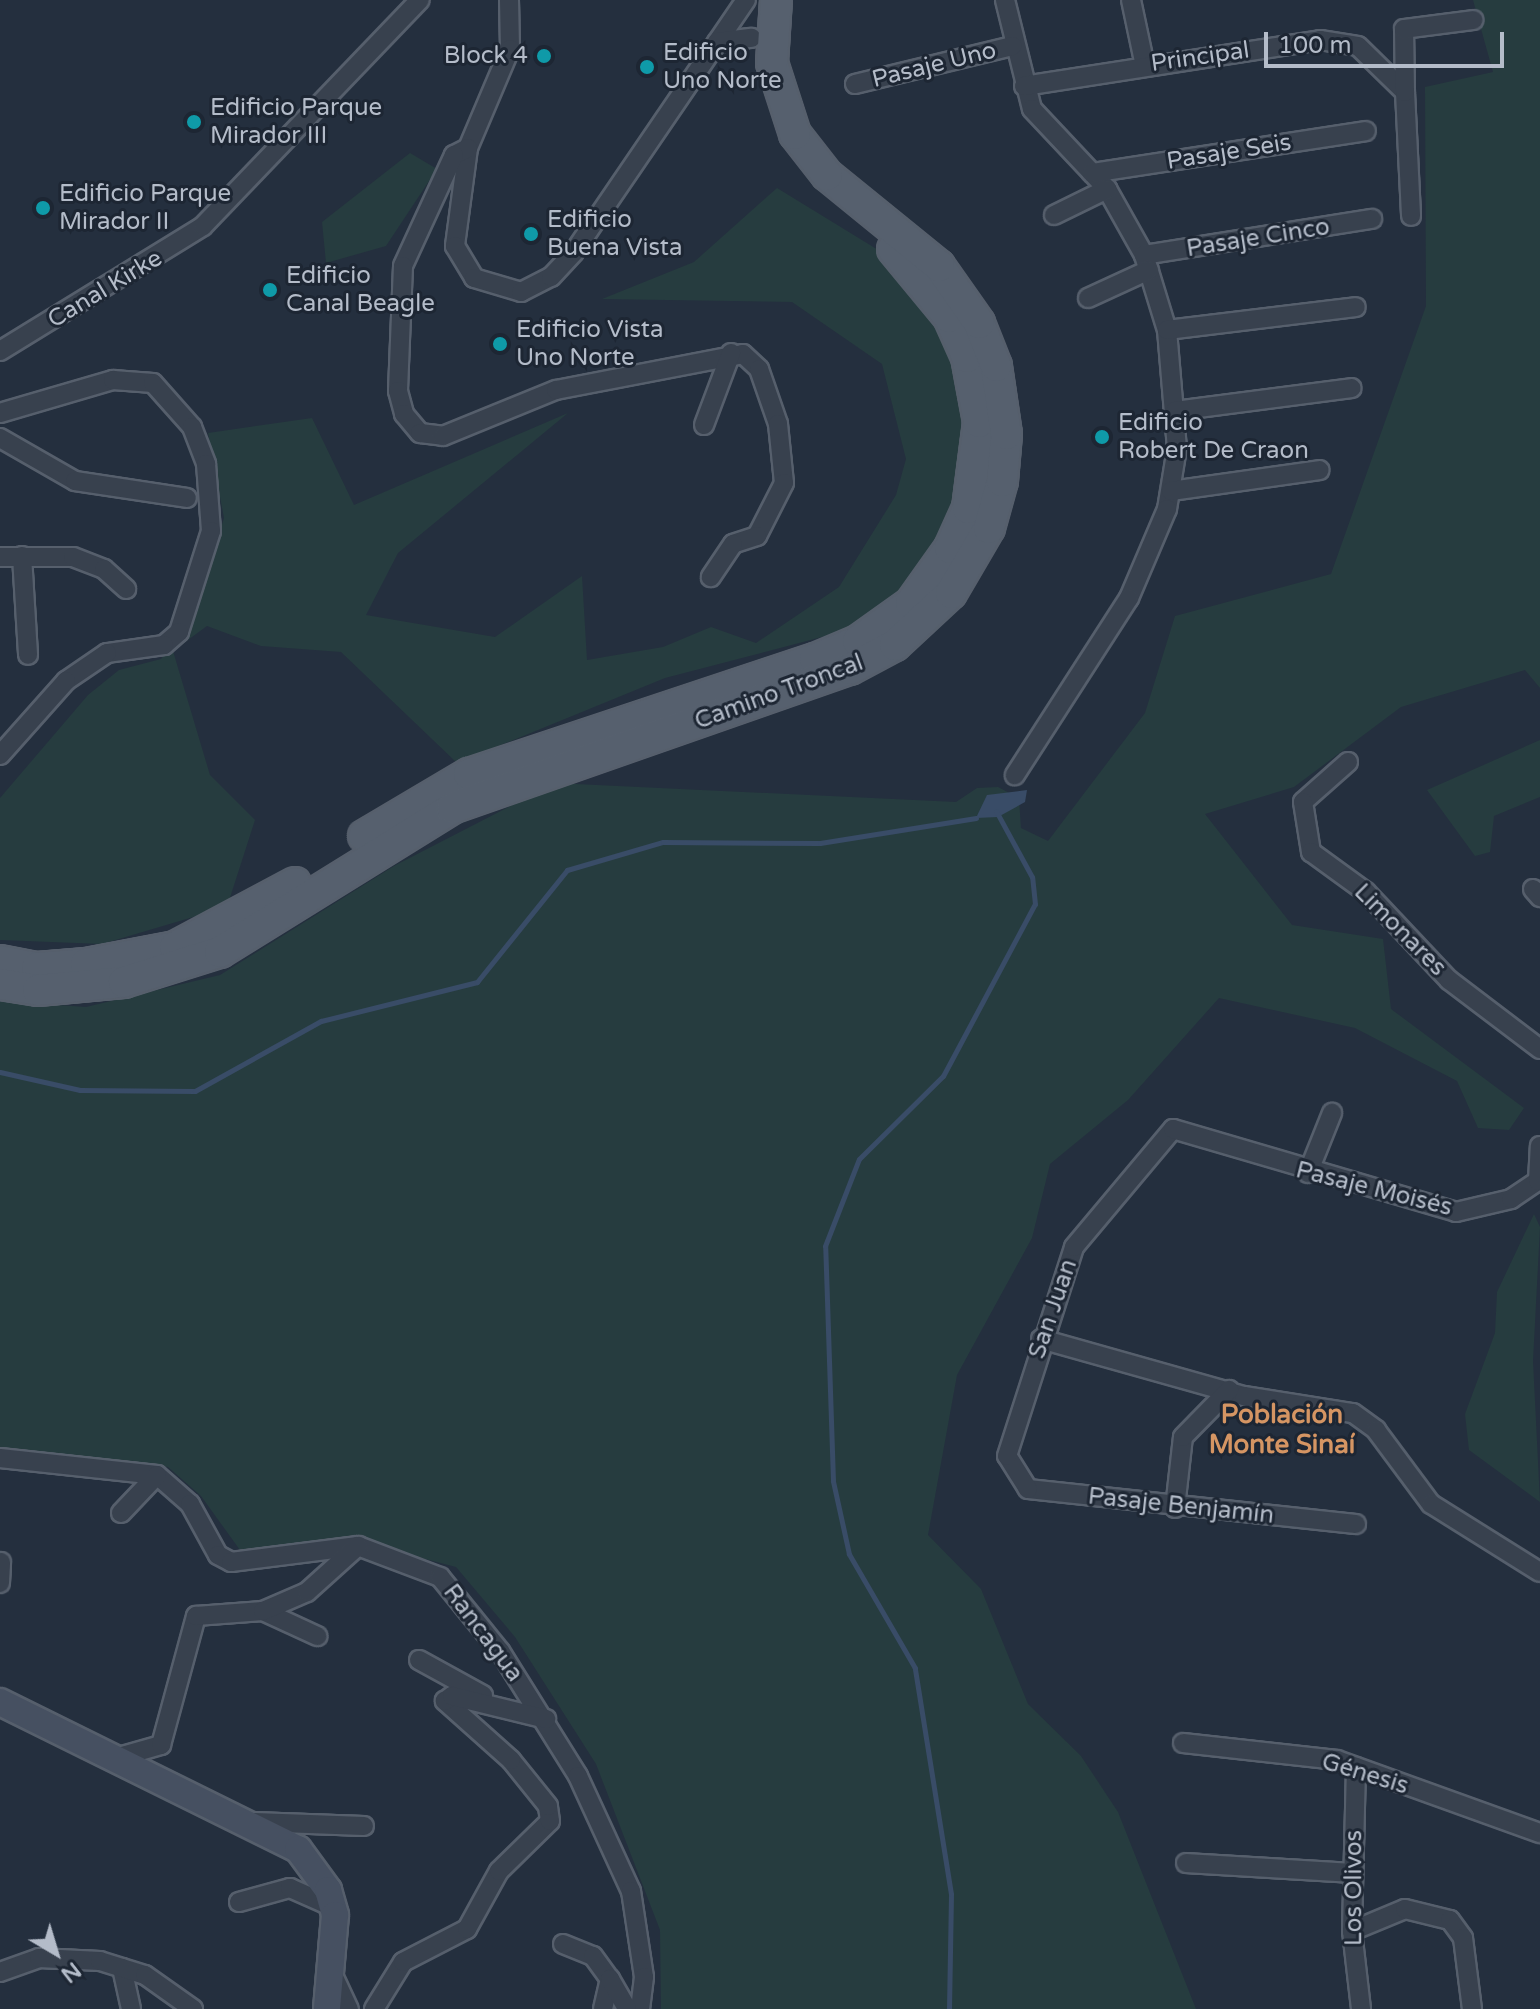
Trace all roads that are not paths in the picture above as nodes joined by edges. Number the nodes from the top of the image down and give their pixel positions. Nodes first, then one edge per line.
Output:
1 (420, 0) edge
2 (509, 0) edge
3 (746, 0) edge
4 (757, 0) edge
5 (776, 0) edge
6 (1005, 0) edge
7 (1131, 0) edge
8 (1473, 20) dead end
9 (752, 38) junction
10 (717, 42) junction
11 (1012, 46) junction
12 (1145, 66) junction
13 (855, 84) dead end
14 (1024, 86) junction
15 (1405, 92) junction
16 (1366, 131) dead end
17 (468, 148) junction
18 (1092, 173) junction
19 (1107, 189) junction
20 (1054, 215) dead end
21 (1411, 216) dead end
22 (1372, 219) dead end
23 (1147, 262) junction
24 (1088, 298) dead end
25 (1356, 307) dead end
26 (1167, 330) junction
27 (0, 351) edge
28 (731, 353) junction
29 (1352, 388) dead end
30 (1175, 411) junction
31 (0, 413) edge
32 (704, 425) dead end
33 (0, 438) edge
34 (1320, 470) dead end
35 (1171, 491) junction
36 (187, 498) dead end
37 (22, 556) junction
38 (0, 557) edge
39 (711, 577) dead end
40 (126, 589) dead end
41 (28, 655) dead end
42 (0, 755) edge
43 (1348, 762) dead end
44 (1015, 775) dead end
45 (0, 961) edge
46 (0, 984) edge
47 (1540, 1049) edge
48 (1332, 1113) dead end
49 (1173, 1129) joint
50 (1540, 1146) edge
51 (1308, 1173) junction
52 (1041, 1339) junction
53 (1229, 1390) junction
54 (0, 1458) edge
55 (1013, 1474) joint
56 (157, 1475) junction
57 (1175, 1508) junction
58 (121, 1513) dead end
59 (1356, 1524) dead end
60 (358, 1546) junction
61 (1, 1562) edge
62 (1540, 1572) edge
63 (0, 1583) edge
64 (263, 1611) junction
65 (317, 1636) dead end
66 (419, 1660) dead end
67 (0, 1702) edge
68 (500, 1704) junction
69 (546, 1719) junction
70 (1183, 1743) dead end
71 (119, 1757) junction
72 (1356, 1767) junction
73 (254, 1822) junction
74 (364, 1826) dead end
75 (1540, 1833) edge
76 (1186, 1863) dead end
77 (1353, 1873) junction
78 (239, 1902) dead end
79 (333, 1907) junction
80 (1352, 1931) junction
81 (563, 1944) dead end
82 (122, 1968) junction
83 (0, 1972) edge
84 (332, 1973) junction
85 (610, 1979) junction
86 (131, 2009) edge
87 (193, 2009) edge
88 (327, 2009) edge
89 (349, 2009) edge
90 (374, 2009) edge
91 (603, 2009) edge
92 (627, 2009) edge
93 (640, 2009) edge
94 (1361, 2009) edge
95 (1472, 2009) edge

1 - 27 street, Canal Kirke
2 - 17 street
3 - 10 street
4 - 9 main road, Camino Troncal
5 - 46 main road, Camino Troncal
6 - 11 street
7 - 12 street
8 - 15 street
9 - 10 street
9 - 45 main road, Camino Troncal
10 - 17 street
11 - 13 street, Pasaje Uno
11 - 14 street
12 - 14 street, Principal
12 - 15 street, Principal
14 - 18 street
15 - 21 street
16 - 18 street, Pasaje Seis
17 - 28 street
18 - 19 street
19 - 20 street
19 - 23 street
22 - 23 street, Pasaje Cinco
23 - 24 street, Pasaje Cinco
23 - 26 street
25 - 26 street
26 - 30 street
28 - 32 street
28 - 39 street
29 - 30 street
30 - 35 street
31 - 42 street
33 - 36 street
34 - 35 street
35 - 44 street
37 - 38 street
37 - 40 street
37 - 41 street
43 - 47 street, Limonares
48 - 51 street
49 - 51 street, Pasaje Moisés
49 - 52 street, San Juan
50 - 51 street, Pasaje Moisés
52 - 53 street
52 - 55 street, San Juan
53 - 57 street
53 - 62 street
54 - 56 street
55 - 57 street, Pasaje Benjamín
56 - 58 street
56 - 60 street, Rancagua
57 - 59 street, Pasaje Benjamín
60 - 64 street
60 - 69 street, Rancagua
61 - 63 street
64 - 65 street
64 - 71 street
66 - 68 street
67 - 71 street
68 - 69 street
68 - 90 street
69 - 93 street, Rancagua
70 - 72 street, Génesis
71 - 73 street
72 - 75 street, Génesis
72 - 77 street, Los Olivos
73 - 74 street
73 - 79 street
76 - 77 street
77 - 80 street, Los Olivos
78 - 79 street
79 - 84 street
80 - 94 street, Los Olivos
80 - 95 street
81 - 85 street
82 - 83 street
82 - 86 street
82 - 87 street
84 - 88 street
84 - 89 street
85 - 91 street
85 - 92 street

